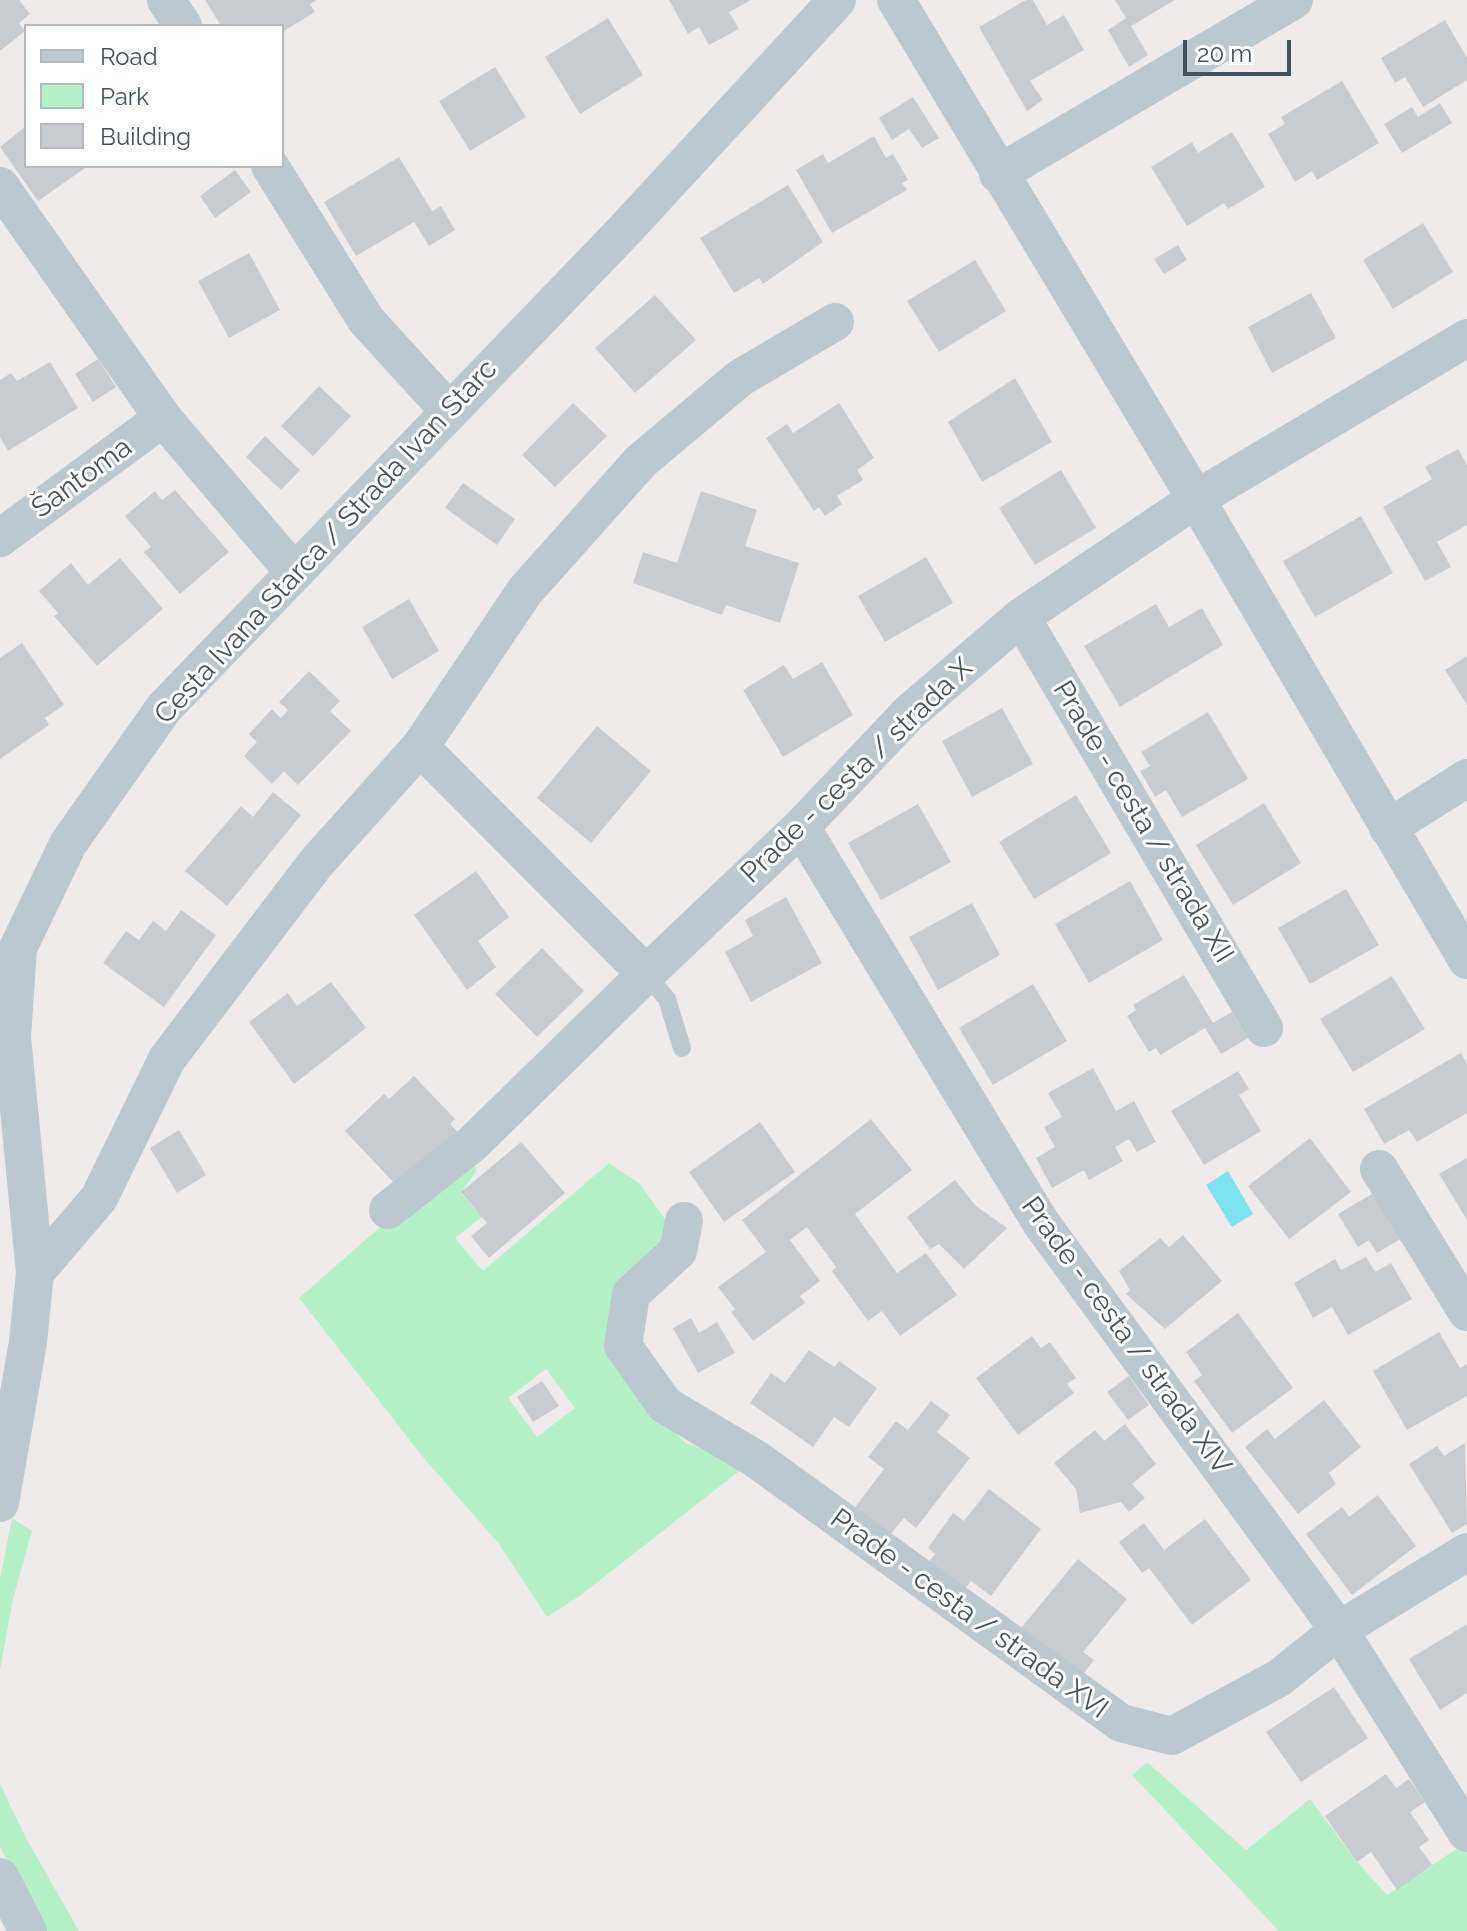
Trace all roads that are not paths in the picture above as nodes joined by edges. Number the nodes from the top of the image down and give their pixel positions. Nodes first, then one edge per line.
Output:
1 (166, 0) edge
2 (837, 0) edge
3 (896, 0) edge
4 (1294, 0) edge
5 (182, 24) edge
6 (271, 168) edge
7 (998, 174) junction
8 (0, 186) edge
9 (835, 322) dead end
10 (1467, 338) edge
11 (449, 411) junction
12 (163, 418) junction
13 (1196, 499) junction
14 (0, 538) edge
15 (293, 571) junction
16 (1021, 617) junction
17 (420, 747) junction
18 (1467, 778) edge
19 (801, 827) junction
20 (1388, 828) junction
21 (1467, 960) edge
22 (646, 974) junction
23 (1264, 1028) dead end
24 (682, 1048) dead end
25 (1379, 1169) dead end
26 (388, 1210) dead end
27 (684, 1221) dead end
28 (35, 1273) junction
29 (1467, 1312) edge
30 (0, 1503) edge
31 (1467, 1552) edge
32 (1339, 1630) junction
33 (1467, 1833) edge
34 (0, 1877) edge
35 (28, 1931) edge

1 - 5 street
2 - 11 street, Cesta Ivana Starca / Strada Ivan Starc
3 - 7 street
4 - 7 street
6 - 11 street
7 - 13 street
8 - 12 street
9 - 17 street
10 - 13 street, Prade - cesta / strada X
11 - 15 street, Cesta Ivana Starca / Strada Ivan Starc
12 - 14 street, Šantoma
12 - 15 street
13 - 16 street, Prade - cesta / strada X
13 - 20 street
15 - 28 street, Cesta Ivana Starca / Strada Ivan Starc
16 - 19 street, Prade - cesta / strada X
16 - 23 street, Prade - cesta / strada XII
17 - 22 street
17 - 28 street
18 - 20 street
19 - 22 street, Prade - cesta / strada X
19 - 32 street, Prade - cesta / strada XIV
20 - 21 street
22 - 24 lane
22 - 26 street, Prade - cesta / strada X
25 - 29 street
27 - 32 street, Prade - cesta / strada XVI
28 - 30 street, Cesta Ivana Starca / Strada Ivan Starc
31 - 32 street, Prade - cesta / strada XVI
32 - 33 street, Prade - cesta / strada XIV
34 - 35 street

